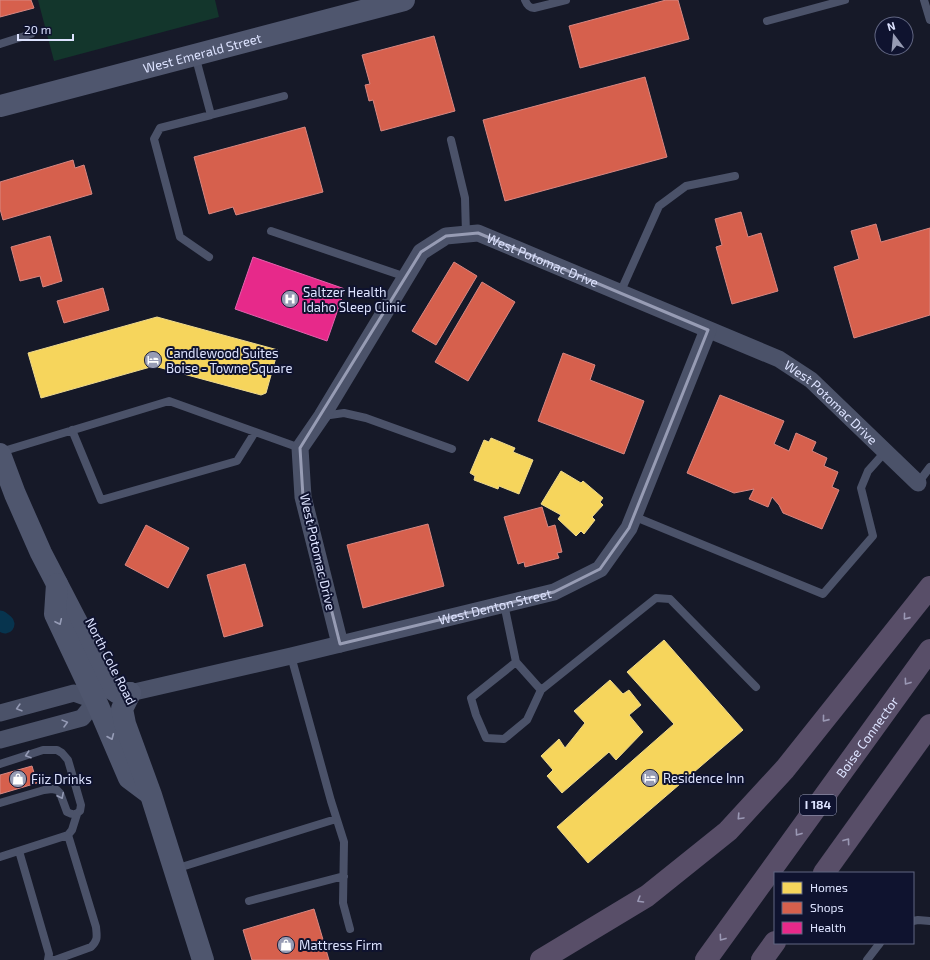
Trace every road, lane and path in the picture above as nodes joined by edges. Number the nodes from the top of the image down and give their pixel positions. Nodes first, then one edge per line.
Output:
1 (404, 0) edge
2 (525, 0) edge
3 (566, 0) edge
4 (845, 0) edge
5 (924, 0) edge
6 (930, 20) edge
7 (767, 21) dead end
8 (31, 34) dead end
9 (0, 44) edge
10 (195, 55) junction
11 (284, 96) dead end
12 (0, 106) edge
13 (211, 115) junction
14 (451, 140) dead end
15 (734, 176) dead end
16 (271, 231) dead end
17 (466, 234) junction
18 (209, 257) dead end
19 (406, 277) junction
20 (620, 293) junction
21 (708, 330) junction
22 (322, 416) junction
23 (72, 430) junction
24 (255, 432) junction
25 (300, 448) junction
26 (452, 449) dead end
27 (885, 452) junction
28 (0, 453) edge
29 (930, 467) edge
30 (918, 484) joint
31 (633, 516) junction
32 (57, 584) junction
33 (930, 587) edge
34 (504, 604) junction
35 (340, 644) junction
36 (930, 650) edge
37 (291, 656) junction
38 (516, 662) junction
39 (756, 687) dead end
40 (541, 690) junction
41 (130, 693) junction
42 (96, 701) junction
43 (0, 713) edge
44 (930, 725) edge
45 (0, 740) edge
46 (0, 764) edge
47 (150, 795) junction
48 (0, 803) edge
49 (77, 814) junction
50 (336, 819) junction
51 (68, 835) junction
52 (19, 851) junction
53 (0, 856) edge
54 (174, 869) junction
55 (825, 872) edge
56 (344, 876) junction
57 (249, 901) dead end
58 (914, 921) edge
59 (930, 921) edge
60 (350, 929) dead end
61 (774, 943) edge
62 (879, 944) edge
63 (48, 960) edge
64 (51, 960) edge
65 (203, 960) edge
66 (541, 960) edge
67 (706, 960) edge
68 (762, 960) edge
69 (868, 960) edge

1 - 10 main road, West Emerald Street
2 - 3 lane
4 - 7 lane
5 - 6 lane
8 - 9 lane
10 - 12 main road, West Emerald Street
10 - 13 lane
11 - 13 lane
13 - 18 lane
14 - 17 lane
15 - 20 lane
16 - 19 lane
17 - 19 street, West Potomac Drive
17 - 20 street, West Potomac Drive
19 - 22 street, West Potomac Drive
20 - 21 street, West Potomac Drive
21 - 27 street, West Potomac Drive
21 - 31 street, West Denton Street
22 - 25 street, West Potomac Drive
22 - 26 lane
23 - 24 lane
23 - 24 lane
23 - 28 lane
24 - 25 lane
25 - 35 street, West Potomac Drive
27 - 30 street, West Potomac Drive
27 - 31 lane
28 - 32 main road, North Cole Road
29 - 30 lane
31 - 34 street, West Denton Street
32 - 41 main road, North Cole Road
32 -> 42 main road
33 -> 66 highway
34 - 35 street, West Denton Street
34 - 38 lane
35 - 37 street, West Denton Street
36 -> 67 highway, Boise Connector / I 184
37 - 41 street, West Denton Street
37 - 50 lane
38 - 40 lane
38 - 40 lane
39 - 40 lane
41 - 47 main road, North Cole Road
42 -> 43 street
45 -> 42 street
42 -> 47 main road
55 -> 44 highway
49 -> 46 lane
47 - 54 main road
48 -> 49 lane
49 - 51 lane
50 - 54 lane
50 - 56 lane
51 - 52 lane
51 - 64 lane
52 - 53 lane
52 - 63 lane
54 - 65 main road
56 - 57 lane
56 - 60 lane
58 - 59 lane
61 - 68 highway
62 - 69 lane

